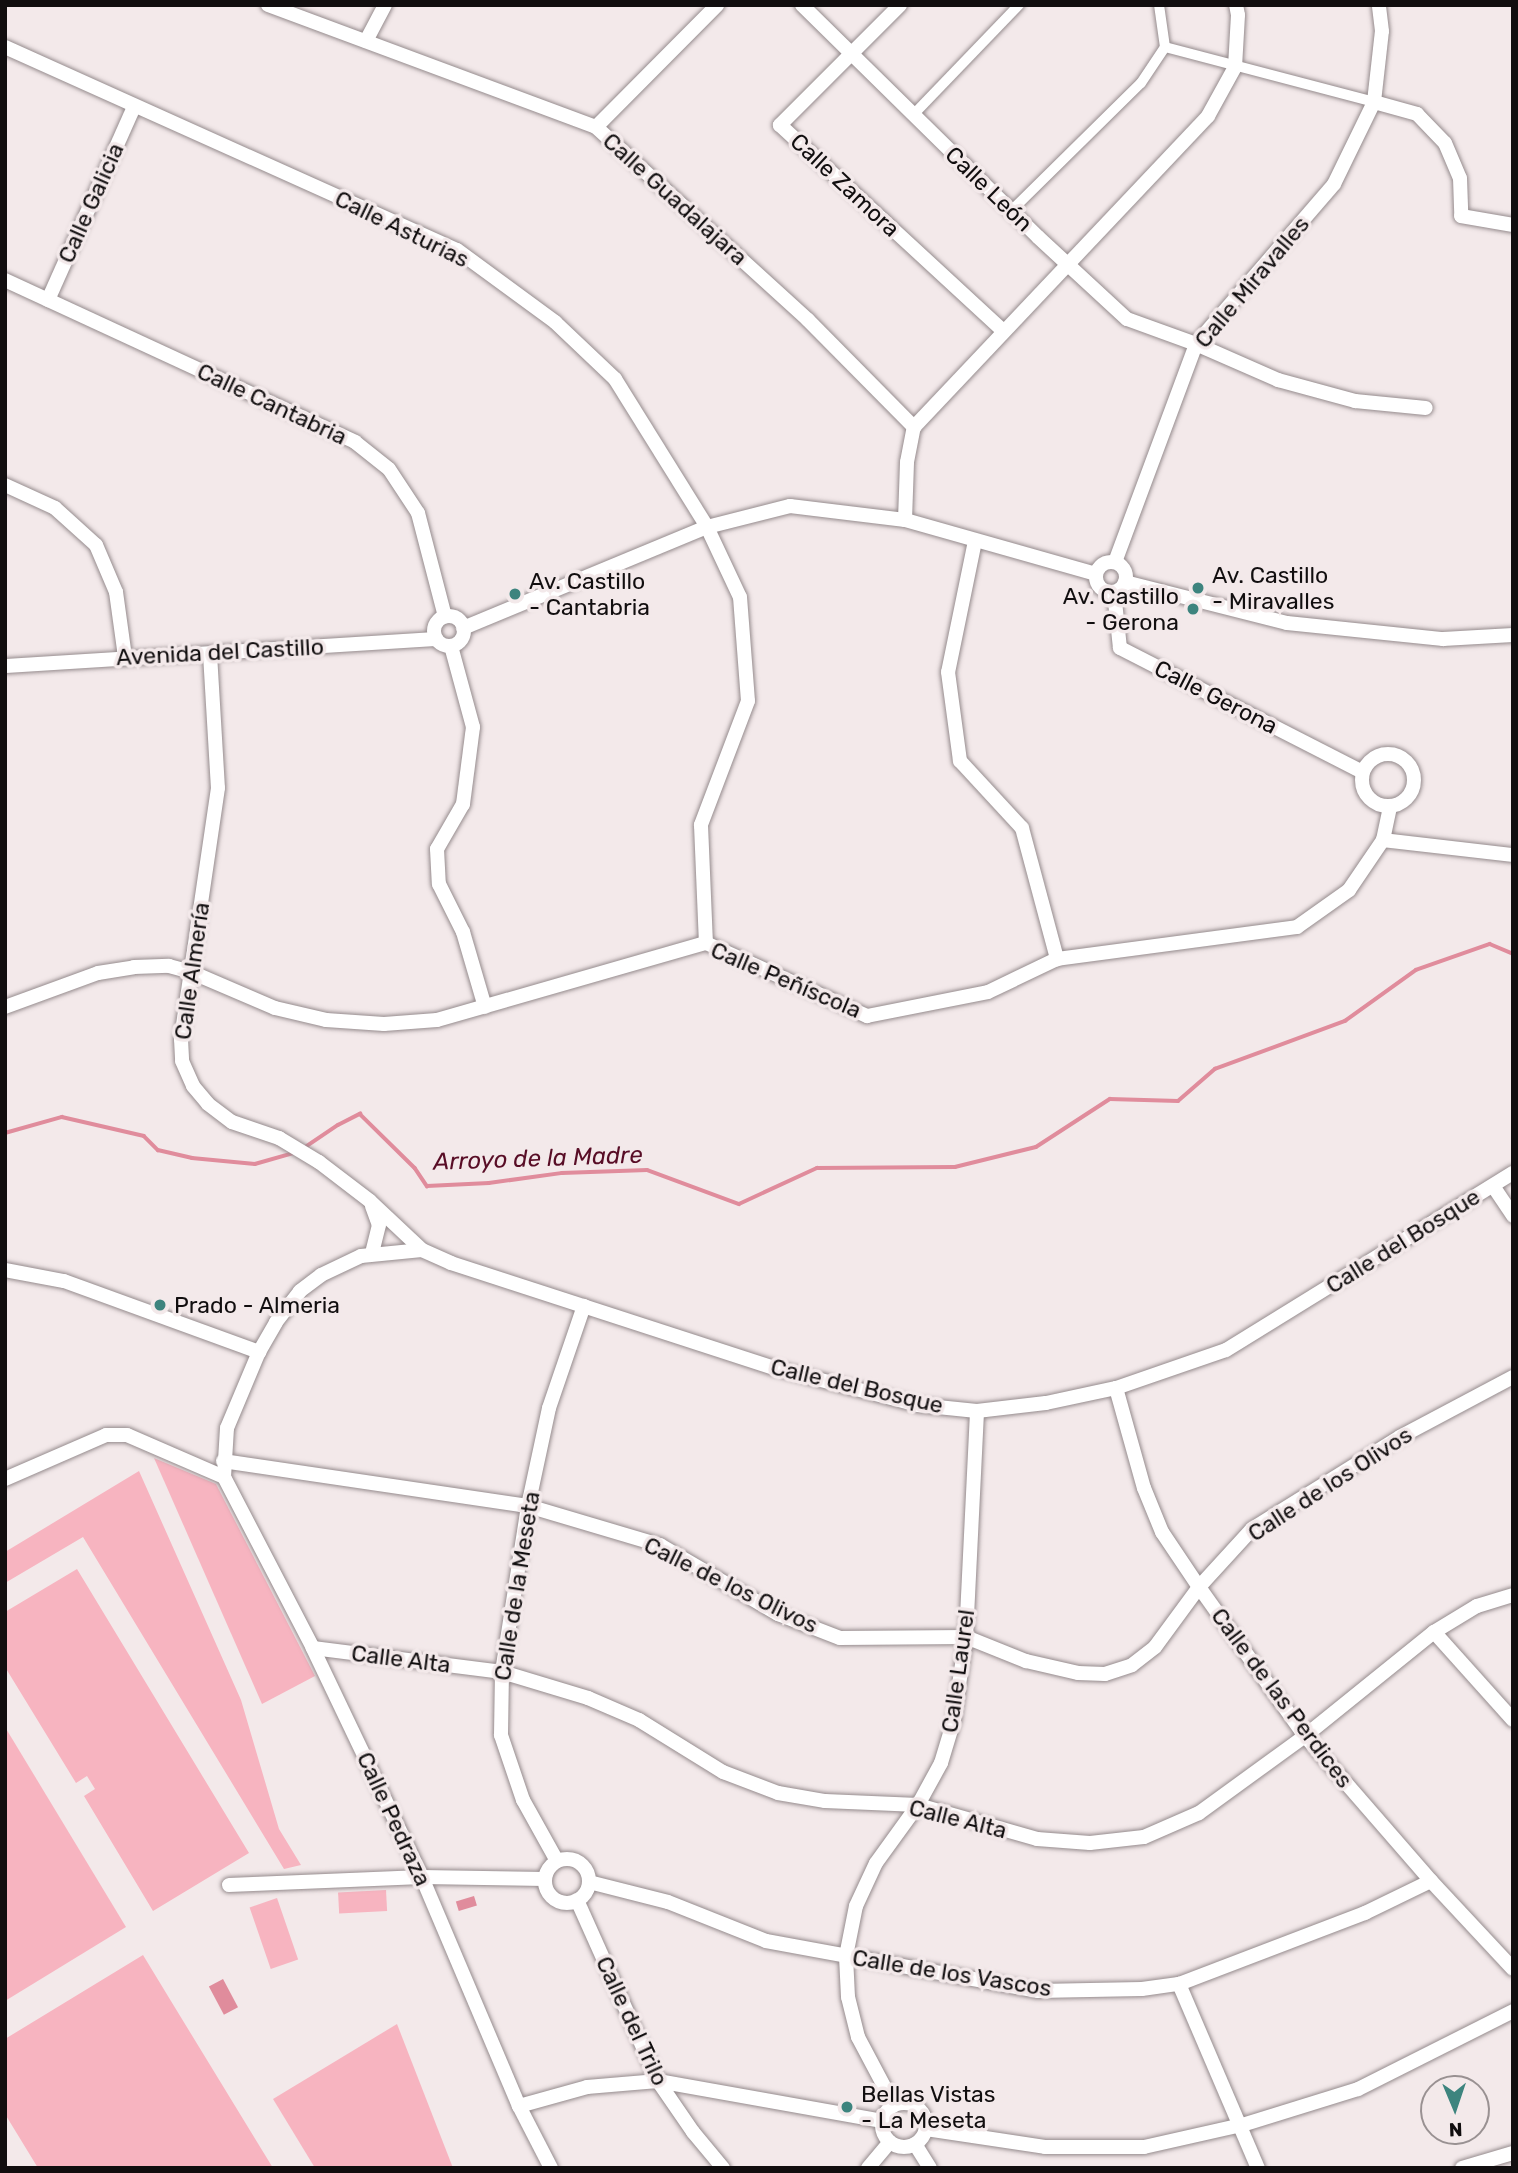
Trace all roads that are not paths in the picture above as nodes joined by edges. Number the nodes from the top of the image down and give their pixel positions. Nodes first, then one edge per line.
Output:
1 (268, 5) edge
2 (385, 5) edge
3 (717, 5) edge
4 (802, 5) edge
5 (900, 5) edge
6 (1019, 5) edge
7 (1159, 5) edge
8 (1236, 5) edge
9 (1379, 5) edge
10 (366, 41) junction
11 (5, 47) edge
12 (1165, 47) junction
13 (849, 53) junction
14 (1235, 67) junction
15 (1374, 102) junction
16 (134, 107) junction
17 (913, 115) junction
18 (596, 127) junction
19 (1011, 211) junction
20 (1513, 225) edge
21 (1069, 264) junction
22 (5, 280) edge
23 (48, 300) junction
24 (1003, 331) junction
25 (1196, 344) junction
26 (1426, 408) dead end
27 (914, 428) junction
28 (5, 485) edge
29 (905, 520) junction
30 (707, 527) junction
31 (975, 541) junction
32 (1115, 562) junction
33 (1096, 574) junction
34 (1119, 587) junction
35 (444, 617) junction
36 (463, 628) junction
37 (1513, 635) edge
38 (436, 639) junction
39 (451, 646) junction
40 (210, 654) junction
41 (125, 657) junction
42 (5, 666) edge
43 (1362, 772) junction
44 (1390, 807) junction
45 (1383, 840) junction
46 (1513, 855) edge
47 (706, 943) junction
48 (1057, 959) junction
49 (191, 972) junction
50 (5, 1007) edge
51 (485, 1007) junction
52 (1513, 1173) edge
53 (1493, 1186) junction
54 (370, 1201) junction
55 (1513, 1216) edge
56 (398, 1228) junction
57 (383, 1245) junction
58 (422, 1250) junction
59 (5, 1270) edge
60 (584, 1307) junction
61 (259, 1352) junction
62 (1513, 1377) edge
63 (1116, 1388) junction
64 (978, 1411) junction
65 (223, 1461) junction
66 (224, 1477) junction
67 (5, 1479) edge
68 (528, 1506) junction
69 (1199, 1587) junction
70 (1513, 1595) edge
71 (1434, 1632) junction
72 (966, 1637) junction
73 (313, 1648) junction
74 (502, 1672) junction
75 (1513, 1720) edge
76 (1306, 1736) junction
77 (918, 1805) junction
78 (557, 1861) junction
79 (422, 1877) junction
80 (545, 1879) junction
81 (1431, 1881) junction
82 (589, 1882) junction
83 (229, 1885) dead end
84 (577, 1900) junction
85 (846, 1956) junction
86 (1513, 1969) edge
87 (1179, 1984) junction
88 (1513, 2011) edge
89 (657, 2081) junction
90 (894, 2105) junction
91 (519, 2106) junction
92 (882, 2121) junction
93 (1242, 2125) junction
94 (926, 2129) junction
95 (890, 2142) junction
96 (915, 2144) junction
97 (1513, 2153) edge
98 (551, 2168) edge
99 (723, 2168) edge
100 (869, 2168) edge
101 (930, 2168) edge
102 (1258, 2168) edge
103 (1462, 2168) edge

1 - 10 street, Calle Guadalajara
2 - 10 street
3 - 18 street
4 - 13 street, Calle León
5 - 13 street, Calle Zamora
6 - 17 street
7 - 12 street
8 - 14 street
9 - 15 street, Calle Miravalles
10 - 18 street, Calle Guadalajara
11 - 16 street, Calle Asturias
12 - 14 street
12 - 19 street
13 - 17 street, Calle León
13 - 24 street, Calle Zamora
14 - 15 street
14 - 21 street
15 - 20 street
15 - 25 street, Calle Miravalles
16 - 23 street, Calle Galicia
16 - 30 street, Calle Asturias
17 - 19 street, Calle León
18 - 27 street, Calle Guadalajara
19 - 21 street, Calle León
21 - 24 street
21 - 25 street, Calle León
22 - 23 street, Calle Cantabria
23 - 35 street, Calle Cantabria
24 - 27 street
25 - 26 street, Calle León
25 - 32 street, Calle Miravalles
27 - 29 street
28 - 41 street
29 - 30 street
29 - 31 street
30 - 36 street
30 - 47 street, Calle Asturias
31 - 33 street
31 - 48 street
32 - 33 street
32 - 34 street
33 - 34 street
34 - 37 street
34 - 43 street, Calle Gerona
35 - 36 street
35 - 38 street
36 - 39 street
38 - 39 street
38 - 40 street, Avenida del Castillo
39 - 51 street
40 - 41 street, Avenida del Castillo
40 - 49 street, Calle Almería
41 - 42 street, Avenida del Castillo
43 - 44 street
43 - 44 street
44 - 45 street, Calle Peñíscola
45 - 46 street
45 - 48 street, Calle Peñíscola
47 - 48 street, Calle Peñíscola
47 - 51 street, Calle Peñíscola
49 - 50 street, Calle Peñíscola
49 - 51 street, Calle Peñíscola
49 - 54 street, Calle Almería
52 - 53 street, Calle del Bosque
53 - 55 street
53 - 63 street, Calle del Bosque
54 - 56 street, Calle Almería
54 - 57 street
56 - 57 street
56 - 57 street
56 - 58 street, Calle Almería
57 - 58 street, Calle del Bosque
57 - 61 street, Calle del Bosque
58 - 60 street, Calle del Bosque
59 - 61 street
60 - 64 street, Calle del Bosque
60 - 68 street, Calle de la Meseta
61 - 65 street, Calle del Bosque
62 - 69 street, Calle de los Olivos
63 - 64 street, Calle del Bosque
63 - 69 street, Calle de las Perdices
64 - 72 street, Calle Laurel
65 - 66 street, Calle del Bosque
65 - 68 street, Calle de los Olivos
66 - 67 street
66 - 73 street, Calle Pedraza
68 - 72 street, Calle de los Olivos
68 - 74 street, Calle de la Meseta
69 - 72 street, Calle de los Olivos
69 - 76 street, Calle de las Perdices
70 - 71 street, Calle Alta
71 - 75 street
71 - 76 street, Calle Alta
72 - 77 street, Calle Laurel
73 - 74 street, Calle Alta
73 - 79 street, Calle Pedraza
74 - 77 street, Calle Alta
74 - 78 street, Calle de la Meseta
76 - 77 street, Calle Alta
76 - 81 street, Calle de las Perdices
77 - 85 street, Calle Laurel
78 - 80 street
78 - 82 street
79 - 80 street
79 - 83 street
79 - 91 street, Calle Pedraza
80 - 84 street
81 - 86 street, Calle de las Perdices
81 - 87 street, Calle de los Vascos
82 - 84 street
82 - 85 street, Calle de los Vascos
84 - 89 street, Calle del Trilo
85 - 87 street, Calle de los Vascos
85 - 90 street, Calle Laurel
87 - 93 street
88 - 93 street
89 - 91 street
89 - 92 street
89 - 99 street, Calle del Trilo
90 - 92 street
90 - 94 street
91 - 98 street, Calle Pedraza
92 - 95 street
93 - 94 street
93 - 102 street
94 - 96 street
95 - 96 street
95 - 100 street
96 - 101 street
97 - 103 street

